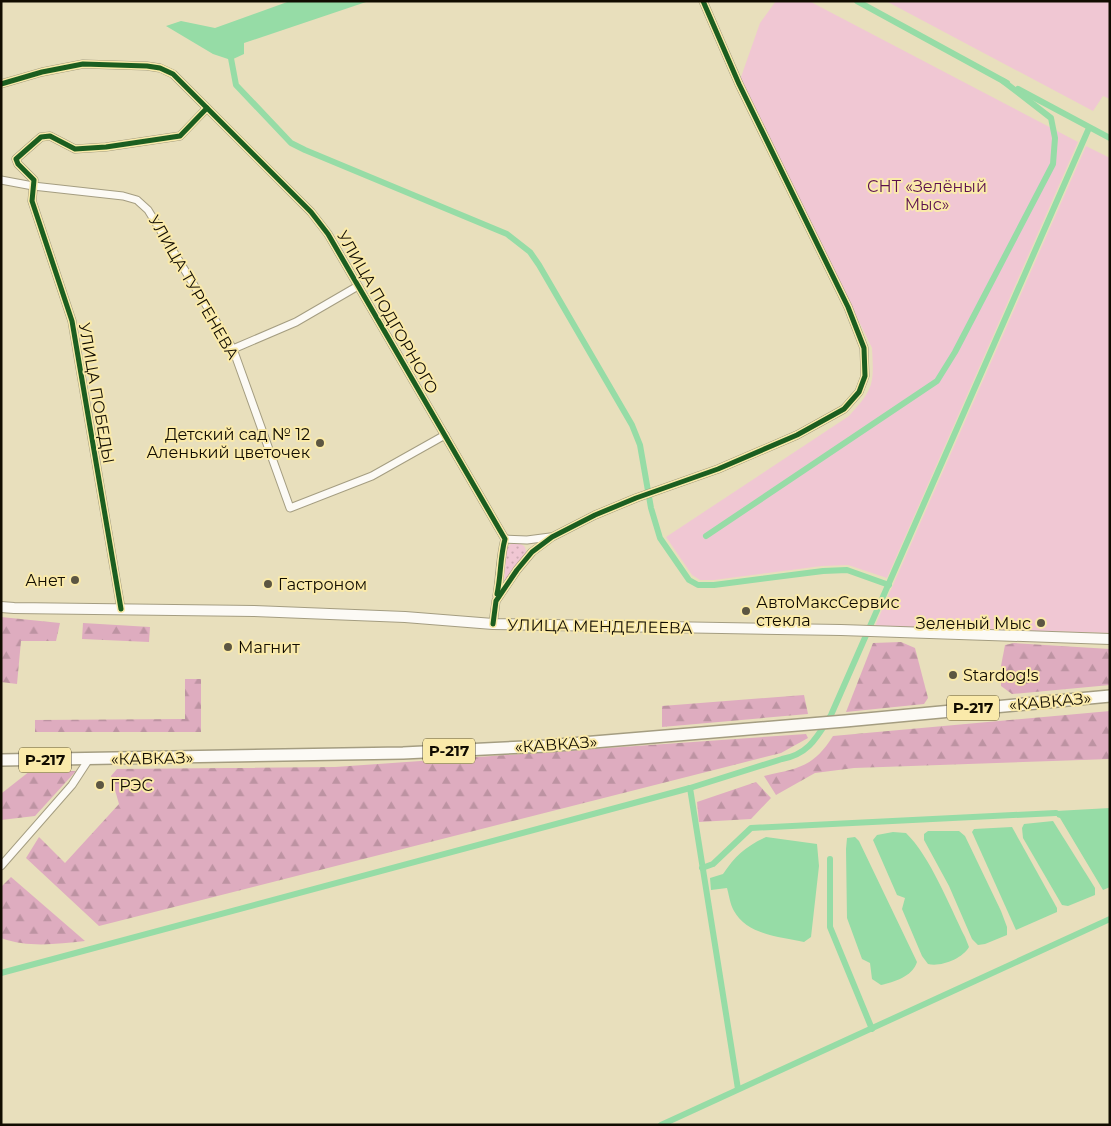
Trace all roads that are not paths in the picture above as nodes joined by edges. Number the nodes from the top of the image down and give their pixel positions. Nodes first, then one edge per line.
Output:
1 (703, 1) edge
2 (1, 84) edge
3 (207, 108) junction
4 (1, 180) edge
5 (33, 186) junction
6 (358, 286) junction
7 (233, 349) junction
8 (445, 435) junction
9 (552, 537) junction
10 (505, 539) junction
11 (496, 601) junction
12 (1, 607) edge
13 (121, 610) junction
14 (493, 624) junction
15 (1110, 639) edge
16 (1110, 696) edge
17 (1, 760) edge
18 (89, 760) junction
19 (1, 866) edge

1 - 9 street
2 - 3 street, УЛИЦА ПОДГОРНОГО
3 - 5 street
3 - 6 street, УЛИЦА ПОДГОРНОГО
4 - 5 street, УЛИЦА ТУРГЕНЕВА
5 - 7 street, УЛИЦА ТУРГЕНЕВА
5 - 13 street, УЛИЦА ПОБЕДЫ
6 - 7 street
6 - 8 street, УЛИЦА ПОДГОРНОГО
7 - 8 street, УЛИЦА ТУРГЕНЕВА
8 - 10 street, УЛИЦА ПОДГОРНОГО
9 - 10 street
9 - 11 street
10 - 11 street
11 - 14 street
12 - 13 main road, УЛИЦА МЕНДЕЛЕЕВА
13 - 14 main road, УЛИЦА МЕНДЕЛЕЕВА
14 - 15 main road, УЛИЦА МЕНДЕЛЕЕВА
16 - 18 highway, «КАВКАЗ» / Р-217
17 - 18 highway, «КАВКАЗ» / Р-217
18 - 19 street

